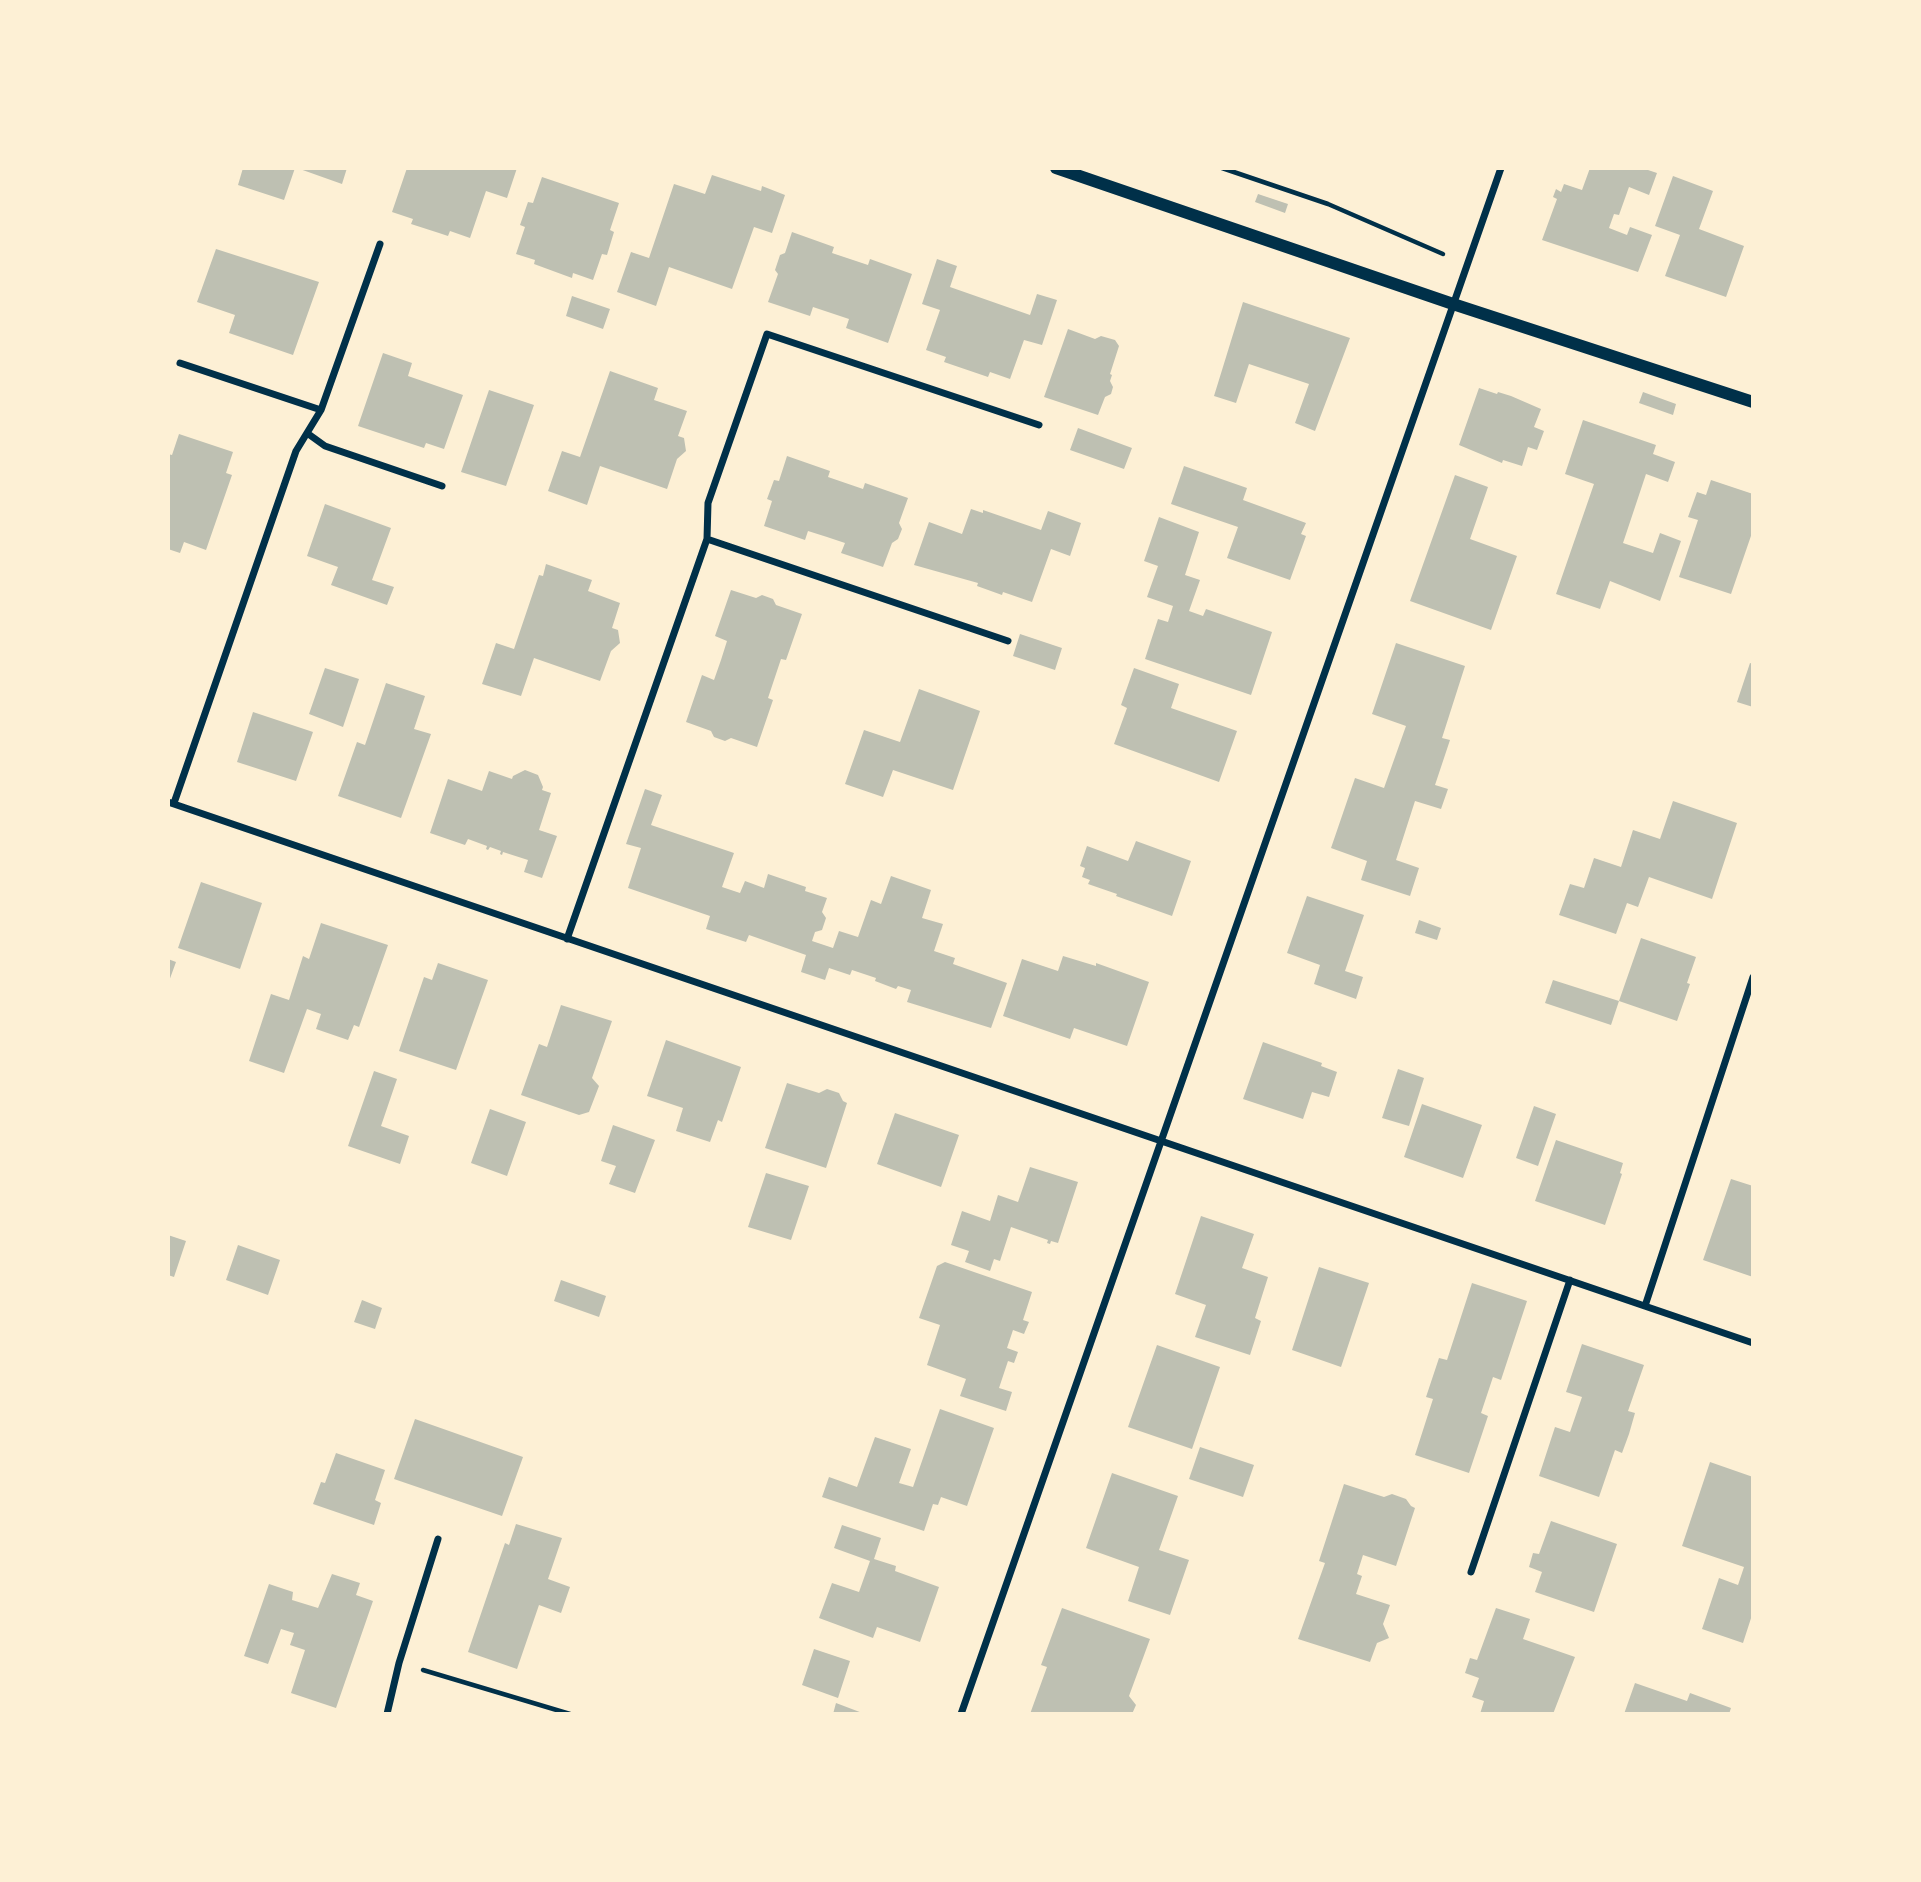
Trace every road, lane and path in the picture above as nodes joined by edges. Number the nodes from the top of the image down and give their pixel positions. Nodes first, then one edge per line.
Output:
1 (1056, 168) edge
2 (1222, 168) edge
3 (1501, 168) edge
4 (380, 244) dead end
5 (1466, 264) junction
6 (1453, 304) junction
7 (180, 363) dead end
8 (1753, 402) edge
9 (321, 410) junction
10 (1039, 425) dead end
11 (307, 433) junction
12 (442, 486) dead end
13 (707, 538) junction
14 (1008, 641) dead end
15 (171, 803) edge
16 (567, 939) junction
17 (1753, 977) edge
18 (1162, 1140) junction
19 (1570, 1280) junction
20 (1645, 1306) junction
21 (1753, 1343) edge
22 (438, 1539) dead end
23 (1471, 1572) dead end
24 (400, 1663) junction
25 (387, 1714) edge
26 (570, 1714) edge
27 (961, 1714) edge

1 - 6 street
2 - 5 path
3 - 5 street
4 - 9 street
5 - 6 street
6 - 8 street
6 - 18 street
7 - 9 street
9 - 11 street
10 - 13 street
11 - 12 street
11 - 15 street
13 - 14 street
13 - 16 street
15 - 16 street
16 - 18 street
17 - 20 street
18 - 19 street
18 - 27 street
19 - 20 street
19 - 23 street
20 - 21 street
22 - 24 street
24 - 25 street
24 - 26 path

